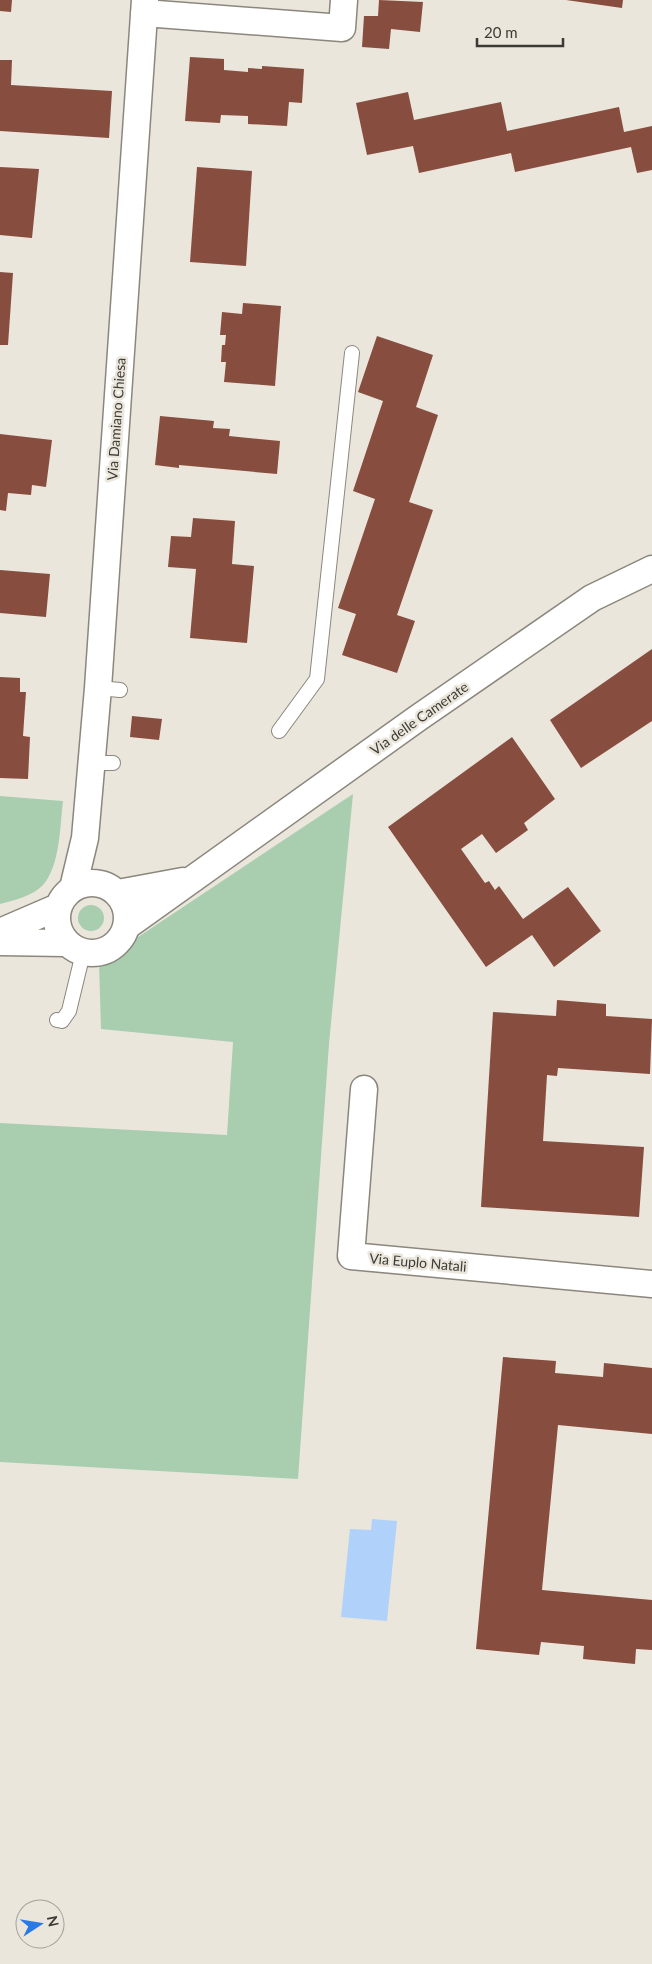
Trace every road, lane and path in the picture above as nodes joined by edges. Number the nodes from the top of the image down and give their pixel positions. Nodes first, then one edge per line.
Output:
1 (344, 0) edge
2 (145, 7) edge
3 (352, 353) dead end
4 (652, 569) edge
5 (279, 731) dead end
6 (85, 838) junction
7 (193, 879) junction
8 (110, 889) junction
9 (65, 897) junction
10 (127, 926) junction
11 (0, 932) edge
12 (0, 942) edge
13 (74, 948) junction
14 (57, 1020) dead end
15 (364, 1088) dead end
16 (652, 1284) edge

1 - 2 street
2 - 6 street, Via Damiano Chiesa
3 - 5 lane
4 - 7 street, Via delle Camerate
6 - 8 street, Via Damiano Chiesa
6 - 9 street, Via Damiano Chiesa
7 - 8 street, Via delle Camerate
7 - 10 street, Via delle Camerate
8 - 9 street, Via delle Camerate
8 - 10 street
9 - 11 street, Via delle Camerate
9 - 13 street
10 - 13 street, Via delle Camerate
12 - 13 street, Via delle Camerate
13 - 14 lane
15 - 16 street, Via Euplo Natali

